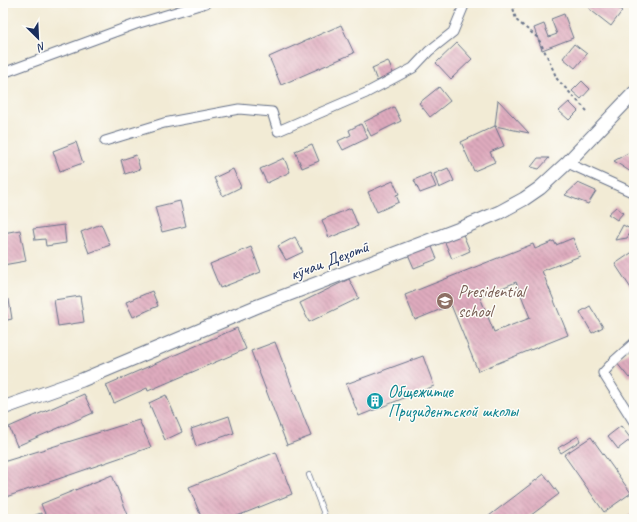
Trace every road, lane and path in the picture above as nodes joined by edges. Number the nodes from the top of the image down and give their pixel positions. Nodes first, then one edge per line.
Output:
1 (206, 3) edge
2 (465, 3) edge
3 (512, 3) edge
4 (3, 73) edge
5 (634, 93) edge
6 (587, 111) dead end
7 (105, 142) dead end
8 (568, 162) junction
9 (634, 193) edge
10 (634, 343) edge
11 (3, 408) edge
12 (634, 422) edge
13 (309, 475) dead end
14 (326, 519) edge

1 - 4 street
2 - 7 street
3 - 6 path
5 - 8 main road, кӯчаи Деҳотӣ
8 - 9 street
8 - 11 main road, кӯчаи Деҳотӣ
10 - 12 street
13 - 14 lane

